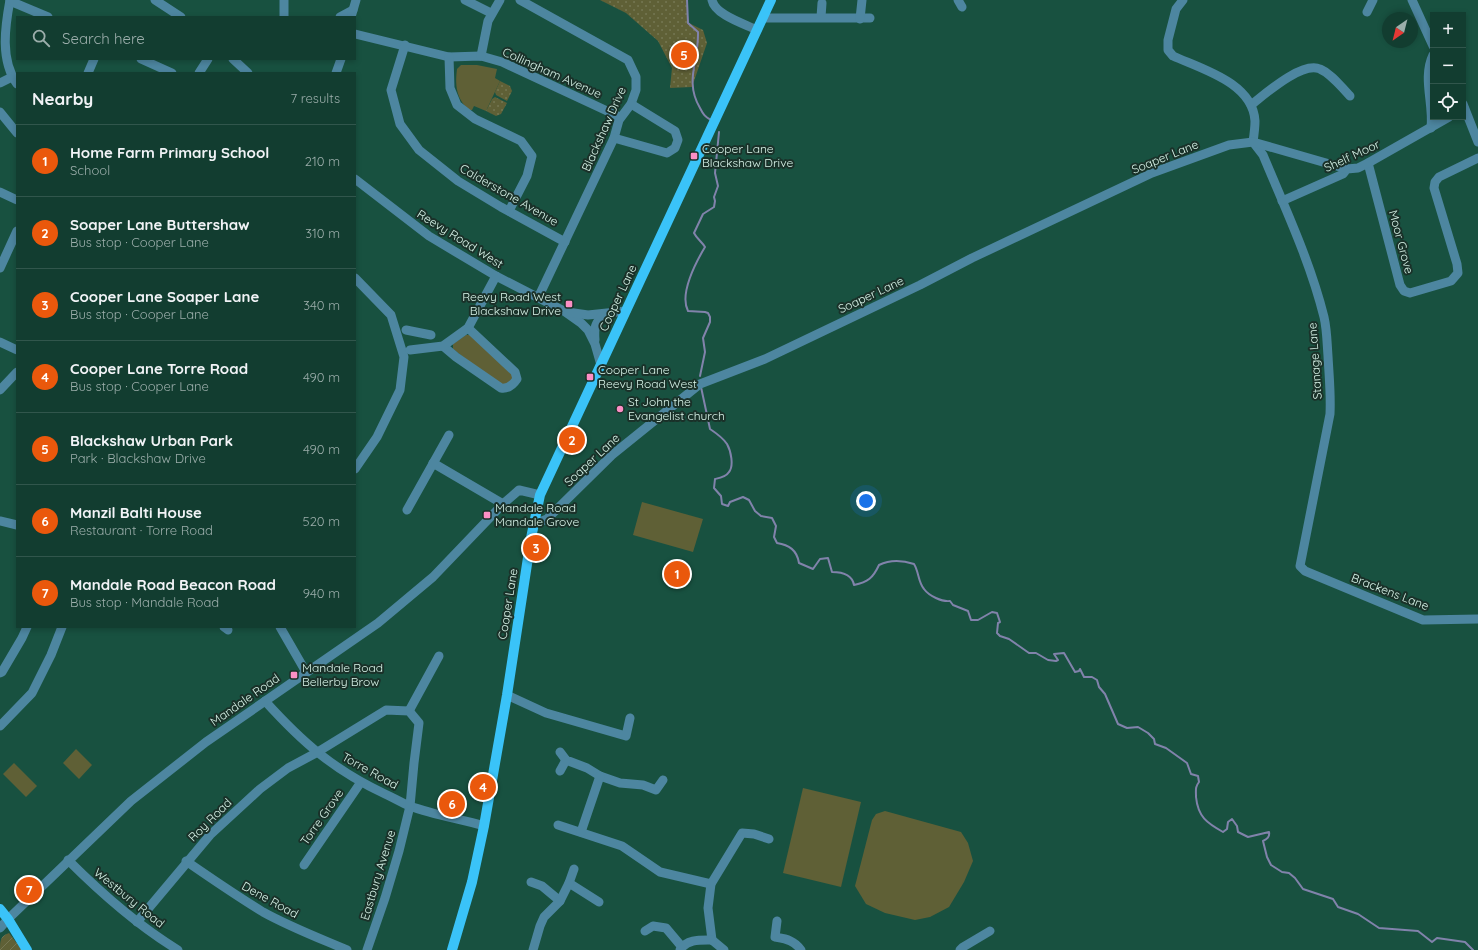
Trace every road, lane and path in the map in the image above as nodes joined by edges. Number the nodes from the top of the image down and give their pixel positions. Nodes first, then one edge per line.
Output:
1 (10, 0) edge
2 (155, 0) edge
3 (284, 0) edge
4 (356, 0) edge
5 (465, 0) edge
6 (500, 0) edge
7 (520, 0) edge
8 (712, 0) edge
9 (771, 0) edge
10 (862, 0) edge
11 (1183, 0) edge
12 (1373, 0) edge
13 (1412, 0) edge
14 (822, 3) dead end
15 (1367, 12) dead end
16 (491, 13) junction
17 (352, 14) edge
18 (46, 16) edge
19 (179, 16) edge
20 (284, 16) edge
21 (821, 17) junction
22 (763, 18) junction
23 (860, 18) junction
24 (870, 18) dead end
25 (757, 30) junction
26 (356, 34) edge
27 (1430, 39) edge
28 (405, 46) junction
29 (481, 56) junction
30 (449, 57) junction
31 (94, 60) edge
32 (143, 60) edge
33 (207, 60) edge
34 (234, 60) edge
35 (341, 60) edge
36 (1430, 62) edge
37 (88, 72) edge
38 (170, 72) edge
39 (200, 72) edge
40 (247, 72) edge
41 (336, 72) edge
42 (15, 80) edge
43 (0, 83) edge
44 (1350, 96) dead end
45 (631, 104) junction
46 (1251, 105) junction
47 (0, 112) edge
48 (1466, 112) edge
49 (620, 117) junction
50 (1444, 120) edge
51 (1431, 128) junction
52 (16, 132) edge
53 (614, 138) junction
54 (1253, 142) junction
55 (1478, 142) edge
56 (1478, 158) edge
57 (1368, 163) junction
58 (1347, 169) junction
59 (356, 179) edge
60 (0, 192) edge
61 (16, 200) edge
62 (1282, 201) junction
63 (508, 211) junction
64 (16, 235) edge
65 (565, 242) junction
66 (1, 262) edge
67 (496, 276) junction
68 (356, 279) edge
69 (538, 298) junction
70 (564, 311) junction
71 (626, 311) junction
72 (604, 314) junction
73 (468, 328) junction
74 (406, 330) dead end
75 (418, 333) junction
76 (431, 335) dead end
77 (0, 342) edge
78 (595, 344) junction
79 (443, 346) junction
80 (16, 350) edge
81 (601, 365) junction
82 (16, 373) edge
83 (0, 390) edge
84 (449, 435) dead end
85 (434, 462) junction
86 (356, 468) edge
87 (540, 495) junction
88 (503, 504) junction
89 (407, 510) dead end
90 (0, 521) edge
91 (534, 523) junction
92 (16, 525) edge
93 (1300, 566) joint
94 (1478, 619) edge
95 (26, 628) edge
96 (62, 628) edge
97 (281, 628) edge
98 (440, 656) dead end
99 (306, 672) junction
100 (0, 673) edge
101 (507, 695) junction
102 (265, 701) junction
103 (409, 711) junction
104 (630, 718) dead end
105 (0, 726) edge
106 (560, 752) dead end
107 (316, 753) junction
108 (566, 760) junction
109 (560, 771) dead end
110 (600, 776) junction
111 (663, 780) dead end
112 (360, 782) junction
113 (410, 806) junction
114 (555, 825) dead end
115 (484, 826) junction
116 (581, 832) junction
117 (769, 839) dead end
118 (68, 860) junction
119 (186, 861) junction
120 (304, 865) dead end
121 (574, 869) dead end
122 (531, 882) dead end
123 (569, 883) junction
124 (711, 884) junction
125 (560, 901) junction
126 (599, 902) dead end
127 (0, 909) edge
128 (8, 918) junction
129 (777, 921) dead end
130 (137, 922) junction
131 (0, 928) edge
132 (645, 931) dead end
133 (990, 931) dead end
134 (712, 940) junction
135 (681, 948) edge
136 (27, 950) edge
137 (178, 950) edge
138 (347, 950) edge
139 (367, 950) edge
140 (452, 950) edge
141 (533, 950) edge
142 (724, 950) edge
143 (800, 950) edge
144 (960, 950) edge

1 - 18 street
1 - 42 street
2 - 19 street
3 - 20 street
4 - 17 street
5 - 16 street
6 - 16 street
7 - 45 street, Blackshaw Drive
8 - 25 street
9 - 22 main road, Cooper Lane
10 - 23 street
11 - 46 street
12 - 15 street
13 - 27 street
14 - 21 street
16 - 29 street
21 - 22 street
21 - 23 street
22 - 25 main road, Cooper Lane
23 - 24 street
25 - 71 main road, Cooper Lane
26 - 28 street, Collingham Avenue
28 - 30 street, Collingham Avenue
28 - 63 street, Calderstone Avenue
29 - 30 street, Collingham Avenue
29 - 49 street, Collingham Avenue
30 - 63 street
31 - 37 street
32 - 38 street
33 - 39 street
34 - 40 street
35 - 41 street
36 - 51 street
42 - 43 street
44 - 46 street
45 - 49 street, Blackshaw Drive
45 - 53 street
46 - 54 street
47 - 52 street
48 - 55 street
49 - 53 street, Blackshaw Drive
50 - 51 street, Shelf Moor
51 - 57 street, Shelf Moor
53 - 65 street, Blackshaw Drive
54 - 58 street
54 - 62 street, Stanage Lane
54 - 91 street, Soaper Lane
56 - 57 street, Moor Grove
57 - 58 street, Shelf Moor
58 - 62 street, Shelf Moor
59 - 67 street, Reevy Road West
60 - 61 street
62 - 93 street, Stanage Lane
63 - 65 street, Calderstone Avenue
64 - 66 street
65 - 69 street, Blackshaw Drive
67 - 69 street, Reevy Road West
67 - 73 street
68 - 86 street
69 - 70 street, Reevy Road West
70 - 72 street
70 - 78 street
71 - 72 street
71 - 81 main road, Cooper Lane
72 - 78 street
73 - 79 street
73 - 79 street
74 - 75 street
75 - 76 street
75 - 79 street
77 - 80 street
78 - 81 street
81 - 87 main road, Cooper Lane
82 - 83 street
84 - 85 street
85 - 88 street
85 - 89 street
87 - 88 street, Mandale Road
87 - 91 main road, Cooper Lane
88 - 99 street, Mandale Road
90 - 92 street
91 - 101 main road, Cooper Lane
93 - 94 street, Brackens Lane
95 - 100 street
96 - 105 street
97 - 99 street
98 - 103 street
99 - 102 street, Mandale Road
101 - 104 street
101 - 115 main road, Cooper Lane
102 - 107 street, Torre Road
102 - 118 street, Mandale Road
103 - 107 street, Roy Road
103 - 113 street, Eastbury Avenue
106 - 108 street
107 - 112 street, Torre Road
107 - 119 street, Roy Road
108 - 109 street
108 - 110 street
110 - 111 street
110 - 116 street
112 - 113 street, Torre Road
112 - 120 street, Torre Grove
113 - 115 street, Torre Road
113 - 139 street, Eastbury Avenue
114 - 116 street
115 - 140 main road, Cooper Lane
116 - 124 street
117 - 124 street
118 - 128 street, Mandale Road
118 - 130 street, Westbury Road
119 - 130 street, Roy Road
119 - 138 street, Dene Road
121 - 123 street
122 - 125 street
123 - 125 street
123 - 126 street
124 - 134 street
125 - 141 street
127 - 128 main road
128 - 131 street, Mandale Road
128 - 136 main road
129 - 143 street
130 - 137 street, Westbury Road
132 - 135 street
133 - 144 street
134 - 135 street
134 - 142 street

